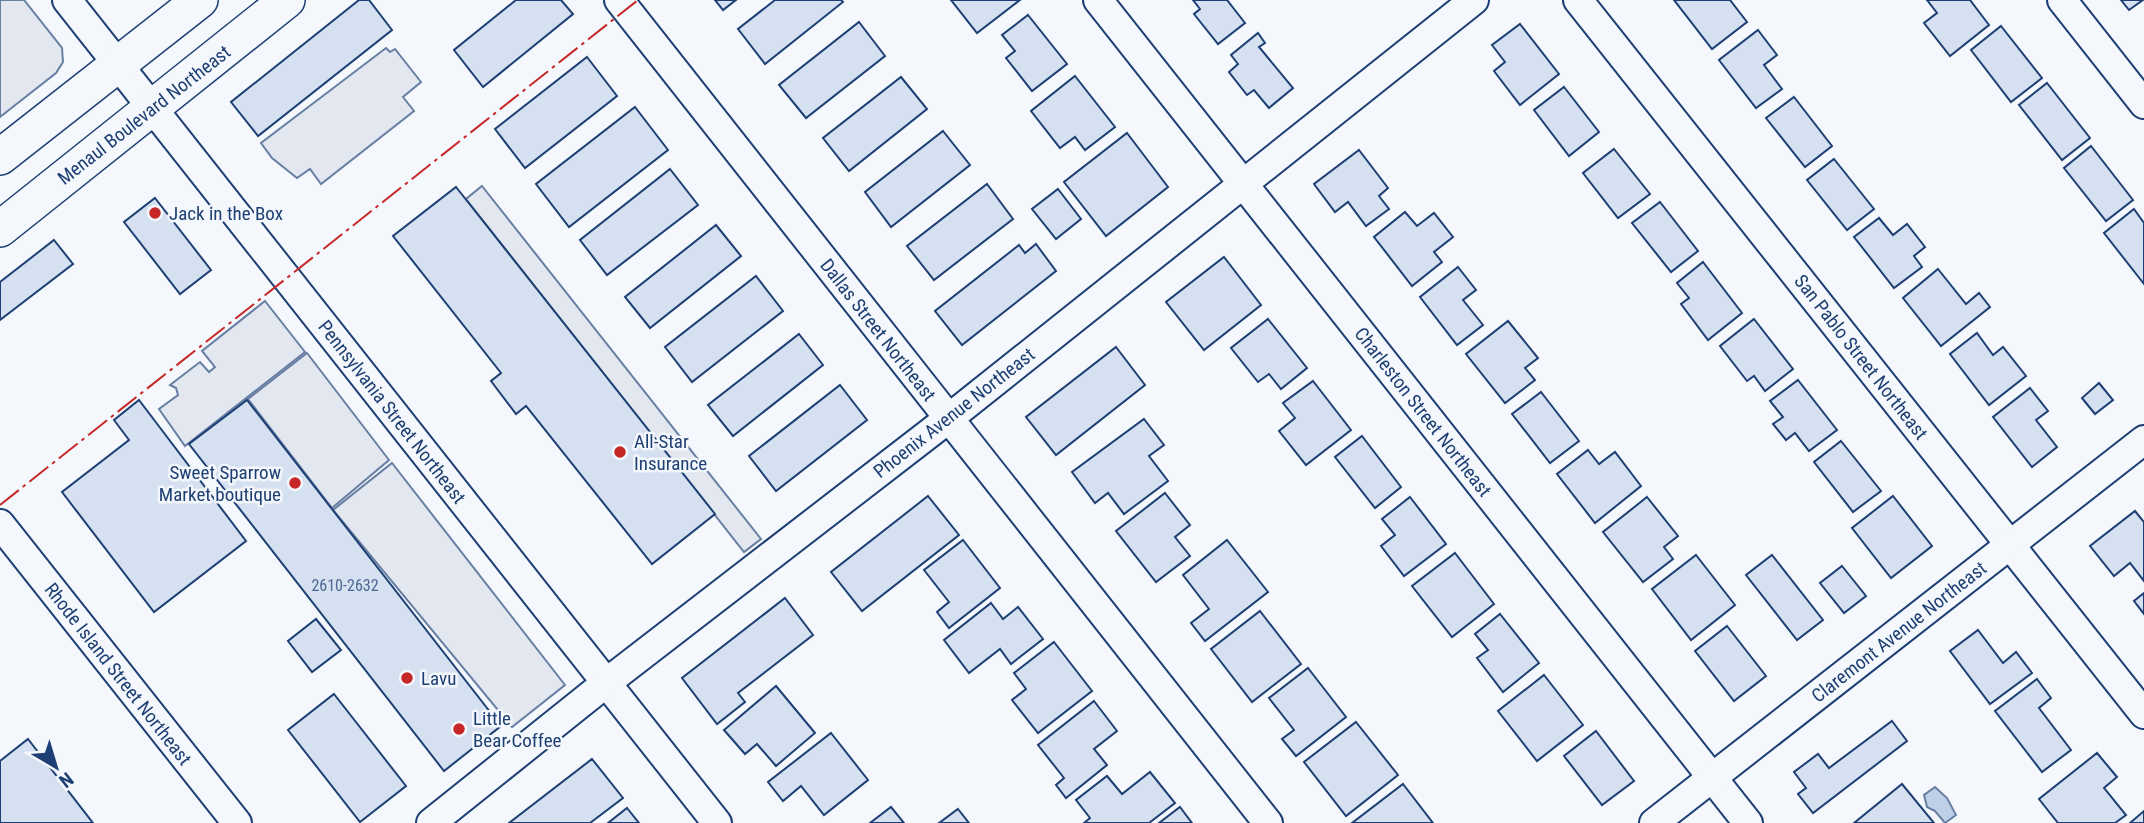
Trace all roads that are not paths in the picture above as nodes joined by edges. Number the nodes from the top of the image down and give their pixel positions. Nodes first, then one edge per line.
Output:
1 (67, 0) edge
2 (200, 0) edge
3 (288, 0) edge
4 (619, 0) edge
5 (1098, 0) edge
6 (1474, 0) edge
7 (1578, 0) edge
8 (2062, 0) edge
9 (119, 65) junction
10 (2144, 104) edge
11 (152, 108) junction
12 (0, 156) edge
13 (1242, 184) junction
14 (0, 229) edge
15 (948, 419) junction
16 (2144, 440) edge
17 (0, 524) edge
18 (2011, 544) junction
19 (606, 683) junction
20 (2144, 714) edge
21 (1712, 778) junction
22 (237, 823) edge
23 (431, 823) edge
24 (717, 823) edge
25 (1268, 823) edge
26 (1654, 823) edge
27 (1748, 823) edge

1 - 9 street, Pennsylvania Street Northeast
2 - 9 main road
3 - 11 main road, Menaul Boulevard Northeast
4 - 15 street, Dallas Street Northeast
5 - 13 street, Charleston Street Northeast
6 - 13 street, Phoenix Avenue Northeast
7 - 18 street, San Pablo Street Northeast
8 - 10 street
9 - 11 street, Pennsylvania Street Northeast
9 - 12 main road
11 - 14 main road, Menaul Boulevard Northeast
11 - 19 street, Pennsylvania Street Northeast
13 - 15 street, Phoenix Avenue Northeast
13 - 21 street, Charleston Street Northeast
15 - 19 street, Phoenix Avenue Northeast
15 - 25 street, Dallas Street Northeast
16 - 18 street, Claremont Avenue Northeast
17 - 22 street, Rhode Island Street Northeast
18 - 20 street, San Pablo Street Northeast
18 - 21 street, Claremont Avenue Northeast
19 - 23 street, Phoenix Avenue Northeast
19 - 24 street, Pennsylvania Street Northeast
21 - 26 street, Claremont Avenue Northeast
21 - 27 street, Charleston Street Northeast

